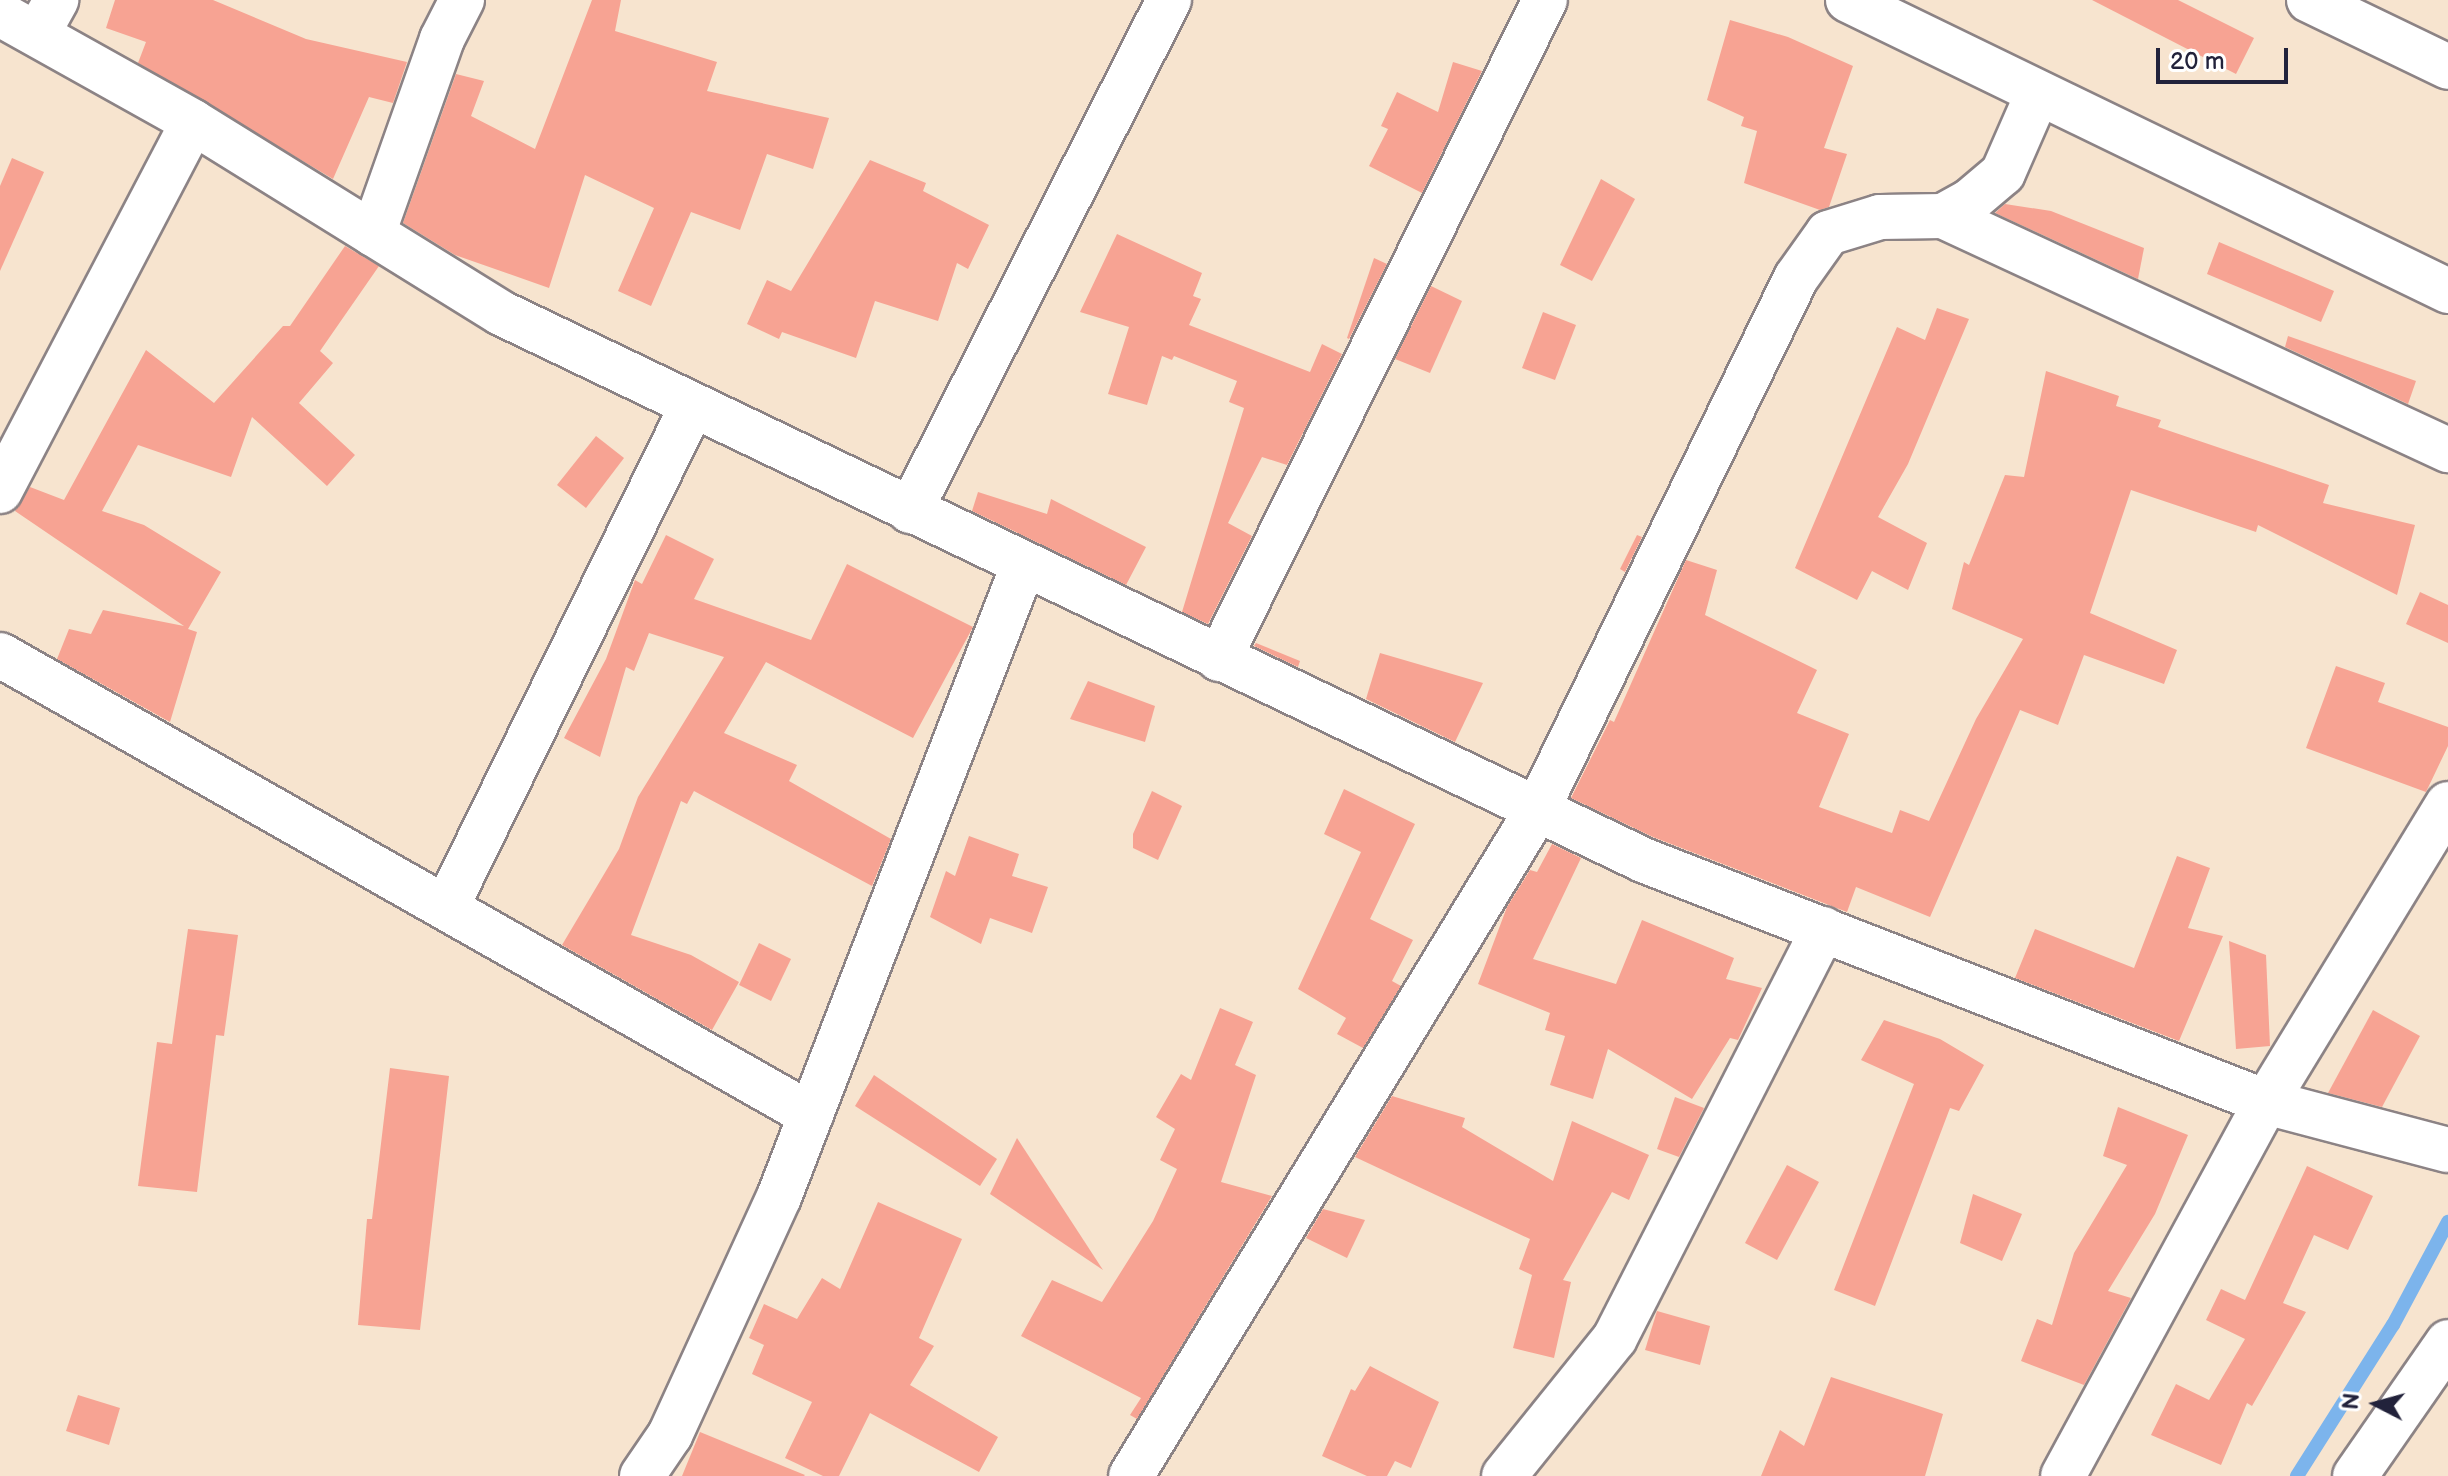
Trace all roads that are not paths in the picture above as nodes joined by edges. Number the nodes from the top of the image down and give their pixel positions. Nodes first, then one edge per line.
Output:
1 (462, 0) edge
2 (1169, 0) edge
3 (1545, 0) edge
4 (1848, 0) edge
5 (2309, 0) edge
6 (31, 16) edge
7 (2448, 67) edge
8 (2038, 93) junction
9 (193, 122) junction
10 (1943, 216) junction
11 (373, 234) junction
12 (2448, 291) edge
13 (692, 406) junction
14 (2448, 450) edge
15 (0, 491) edge
16 (910, 511) junction
17 (1023, 566) junction
18 (0, 655) edge
19 (1219, 659) junction
20 (2448, 804) edge
21 (1537, 810) junction
22 (446, 908) junction
23 (1823, 929) junction
24 (2266, 1102) junction
25 (811, 1115) junction
26 (2440, 1147) edge
27 (2448, 1342) edge
28 (642, 1476) edge
29 (1131, 1476) edge
30 (1504, 1476) edge
31 (2063, 1476) edge
32 (2355, 1476) edge

1 - 11 street
2 - 16 street
3 - 19 street
4 - 8 street
5 - 7 street
6 - 9 street
8 - 10 street
8 - 12 street
9 - 11 street
9 - 15 street
10 - 14 street
10 - 21 street
11 - 13 street
13 - 16 street
13 - 22 street
16 - 17 street
17 - 19 street
17 - 25 street
18 - 22 street
19 - 21 street
20 - 24 street
21 - 23 street
21 - 29 street
22 - 25 street
23 - 24 street
23 - 30 street
24 - 26 street
24 - 31 street
25 - 28 street
27 - 32 street

